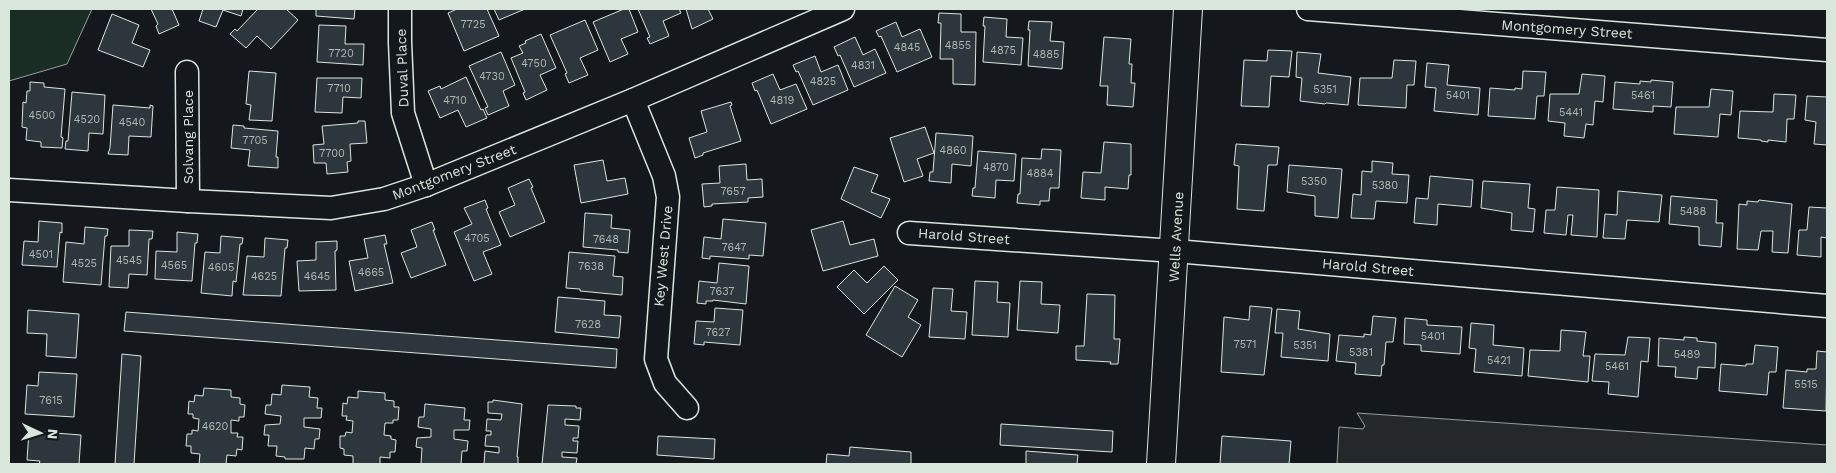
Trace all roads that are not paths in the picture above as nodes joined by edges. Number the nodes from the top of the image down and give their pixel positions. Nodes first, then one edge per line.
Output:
1 (400, 9) edge
2 (843, 9) edge
3 (1188, 9) edge
4 (1308, 9) edge
5 (1827, 50) edge
6 (187, 72) dead end
7 (633, 100) junction
8 (426, 185) junction
9 (9, 190) edge
10 (188, 201) junction
11 (909, 233) dead end
12 (1175, 251) junction
13 (1827, 306) edge
14 (687, 408) dead end
15 (1161, 464) edge

1 - 8 street, Duval Place
2 - 7 street, Montgomery Street
3 - 12 main road, Wells Avenue
4 - 5 street, Montgomery Street
6 - 10 street, Solvang Place
7 - 8 street, Montgomery Street
7 - 14 street, Key West Drive
8 - 10 street, Montgomery Street
9 - 10 street, Montgomery Street
11 - 12 street, Harold Street
12 - 13 street, Harold Street
12 - 15 main road, Wells Avenue

